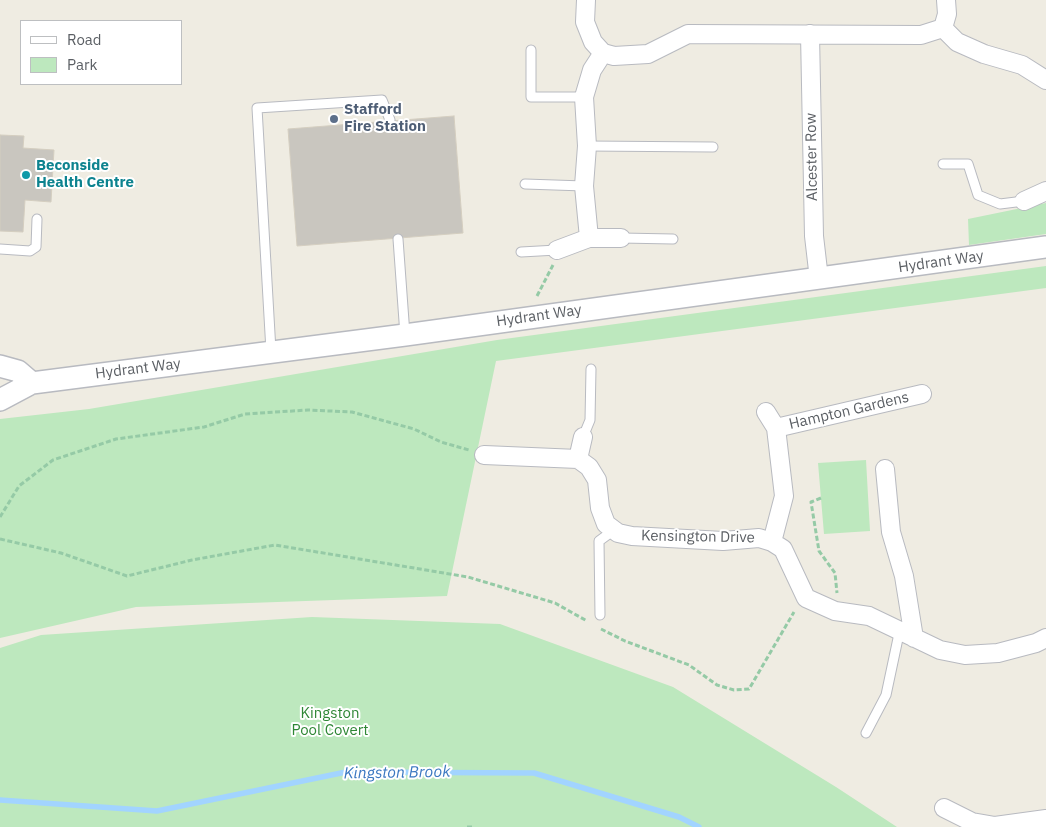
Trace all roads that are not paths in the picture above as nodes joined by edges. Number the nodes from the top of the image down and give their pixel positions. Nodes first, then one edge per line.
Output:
1 (586, 0) edge
2 (946, 0) edge
3 (943, 28) junction
4 (810, 34) junction
5 (531, 50) dead end
6 (603, 53) junction
7 (1046, 80) edge
8 (584, 97) junction
9 (390, 120) dead end
10 (587, 146) junction
11 (713, 146) dead end
12 (943, 164) dead end
13 (525, 184) dead end
14 (584, 186) junction
15 (1046, 191) edge
16 (1024, 201) joint
17 (37, 220) dead end
18 (589, 238) junction
19 (621, 238) joint
20 (398, 239) dead end
21 (673, 239) dead end
22 (1046, 247) edge
23 (0, 249) edge
24 (560, 249) joint
25 (522, 252) dead end
26 (819, 279) junction
27 (406, 335) junction
28 (271, 352) junction
29 (0, 366) edge
30 (591, 370) dead end
31 (32, 383) junction
32 (922, 394) dead end
33 (0, 400) edge
34 (766, 412) dead end
35 (776, 428) junction
36 (583, 437) joint
37 (484, 455) road end
38 (578, 459) junction
39 (885, 469) dead end
40 (614, 530) junction
41 (772, 542) junction
42 (600, 615) dead end
43 (907, 634) junction
44 (1046, 638) edge
45 (866, 733) dead end
46 (944, 808) dead end
47 (1046, 819) edge

1 - 6 street
2 - 3 street
3 - 4 street
3 - 7 street
4 - 6 street
4 - 26 street, Alcester Row
5 - 8 lane
6 - 8 street
8 - 10 street
9 - 28 lane
10 - 11 lane
10 - 14 street
12 - 16 lane
13 - 14 lane
14 - 18 street
15 - 16 street
17 - 23 lane
18 - 19 street
18 - 24 street
19 - 21 lane
20 - 27 lane
22 - 26 street, Hydrant Way
24 - 25 lane
26 - 27 street, Hydrant Way
27 - 28 street, Hydrant Way
28 - 31 street, Hydrant Way
29 - 31 street
30 - 36 lane
31 - 33 street, Hydrant Way
32 - 35 street, Hampton Gardens
34 - 35 street, Hampton Gardens
35 - 41 street, Hampton Gardens
36 - 38 street
37 - 38 street
38 - 40 street
39 - 43 street
40 - 41 street, Kensington Drive
40 - 42 lane
41 - 43 street, Kensington Drive
43 - 44 street
43 - 45 lane
46 - 47 street

